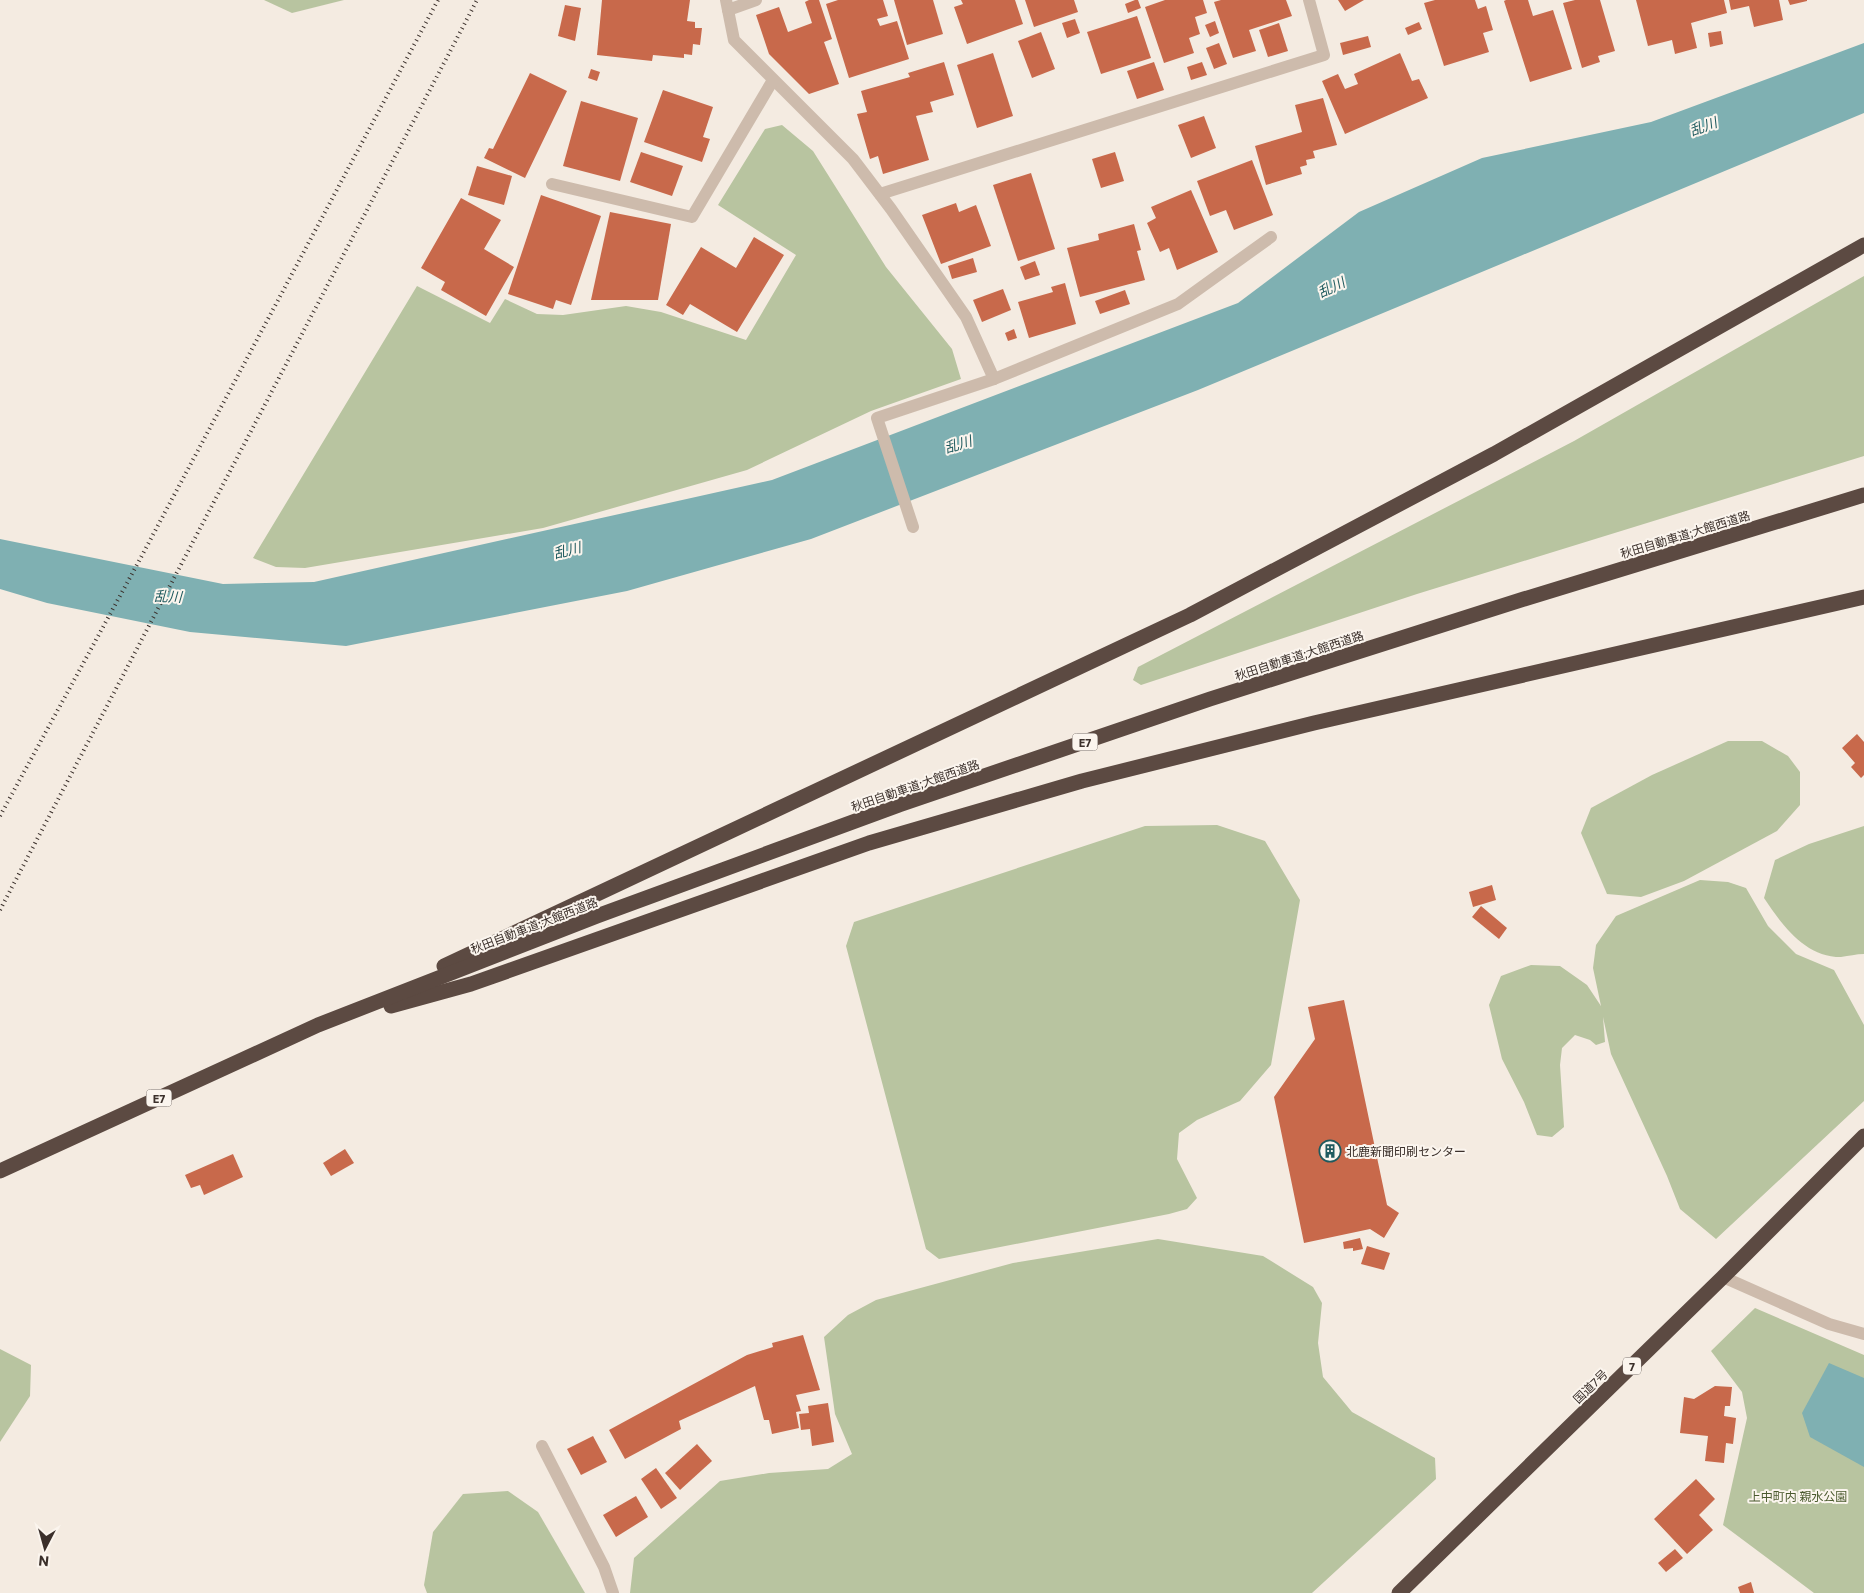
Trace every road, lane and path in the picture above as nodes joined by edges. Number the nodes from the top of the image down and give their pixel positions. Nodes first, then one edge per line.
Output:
1 (756, 0) edge
2 (1309, 0) edge
3 (727, 5) edge
4 (773, 80) junction
5 (552, 184) dead end
6 (880, 194) junction
7 (1271, 237) dead end
8 (1864, 245) edge
9 (994, 379) junction
10 (1864, 495) edge
11 (913, 527) dead end
12 (1864, 597) edge
13 (318, 1026) junction
14 (1864, 1136) edge
15 (0, 1171) edge
16 (1723, 1277) junction
17 (1864, 1334) edge
18 (542, 1446) dead end
19 (614, 1593) edge
20 (1399, 1593) edge

1 - 3 street
2 - 6 street
3 - 4 street
4 - 5 street
4 - 6 street
6 - 9 street
7 - 9 street
8 - 13 highway
9 - 11 street
10 - 13 highway, 秋田自動車道;大館西道路 / E7
12 - 13 highway
13 - 15 highway, 秋田自動車道;大館西道路 / E7
14 - 16 highway, 国道7号 / 7
16 - 17 street
16 - 20 highway, 国道7号 / 7
18 - 19 street

